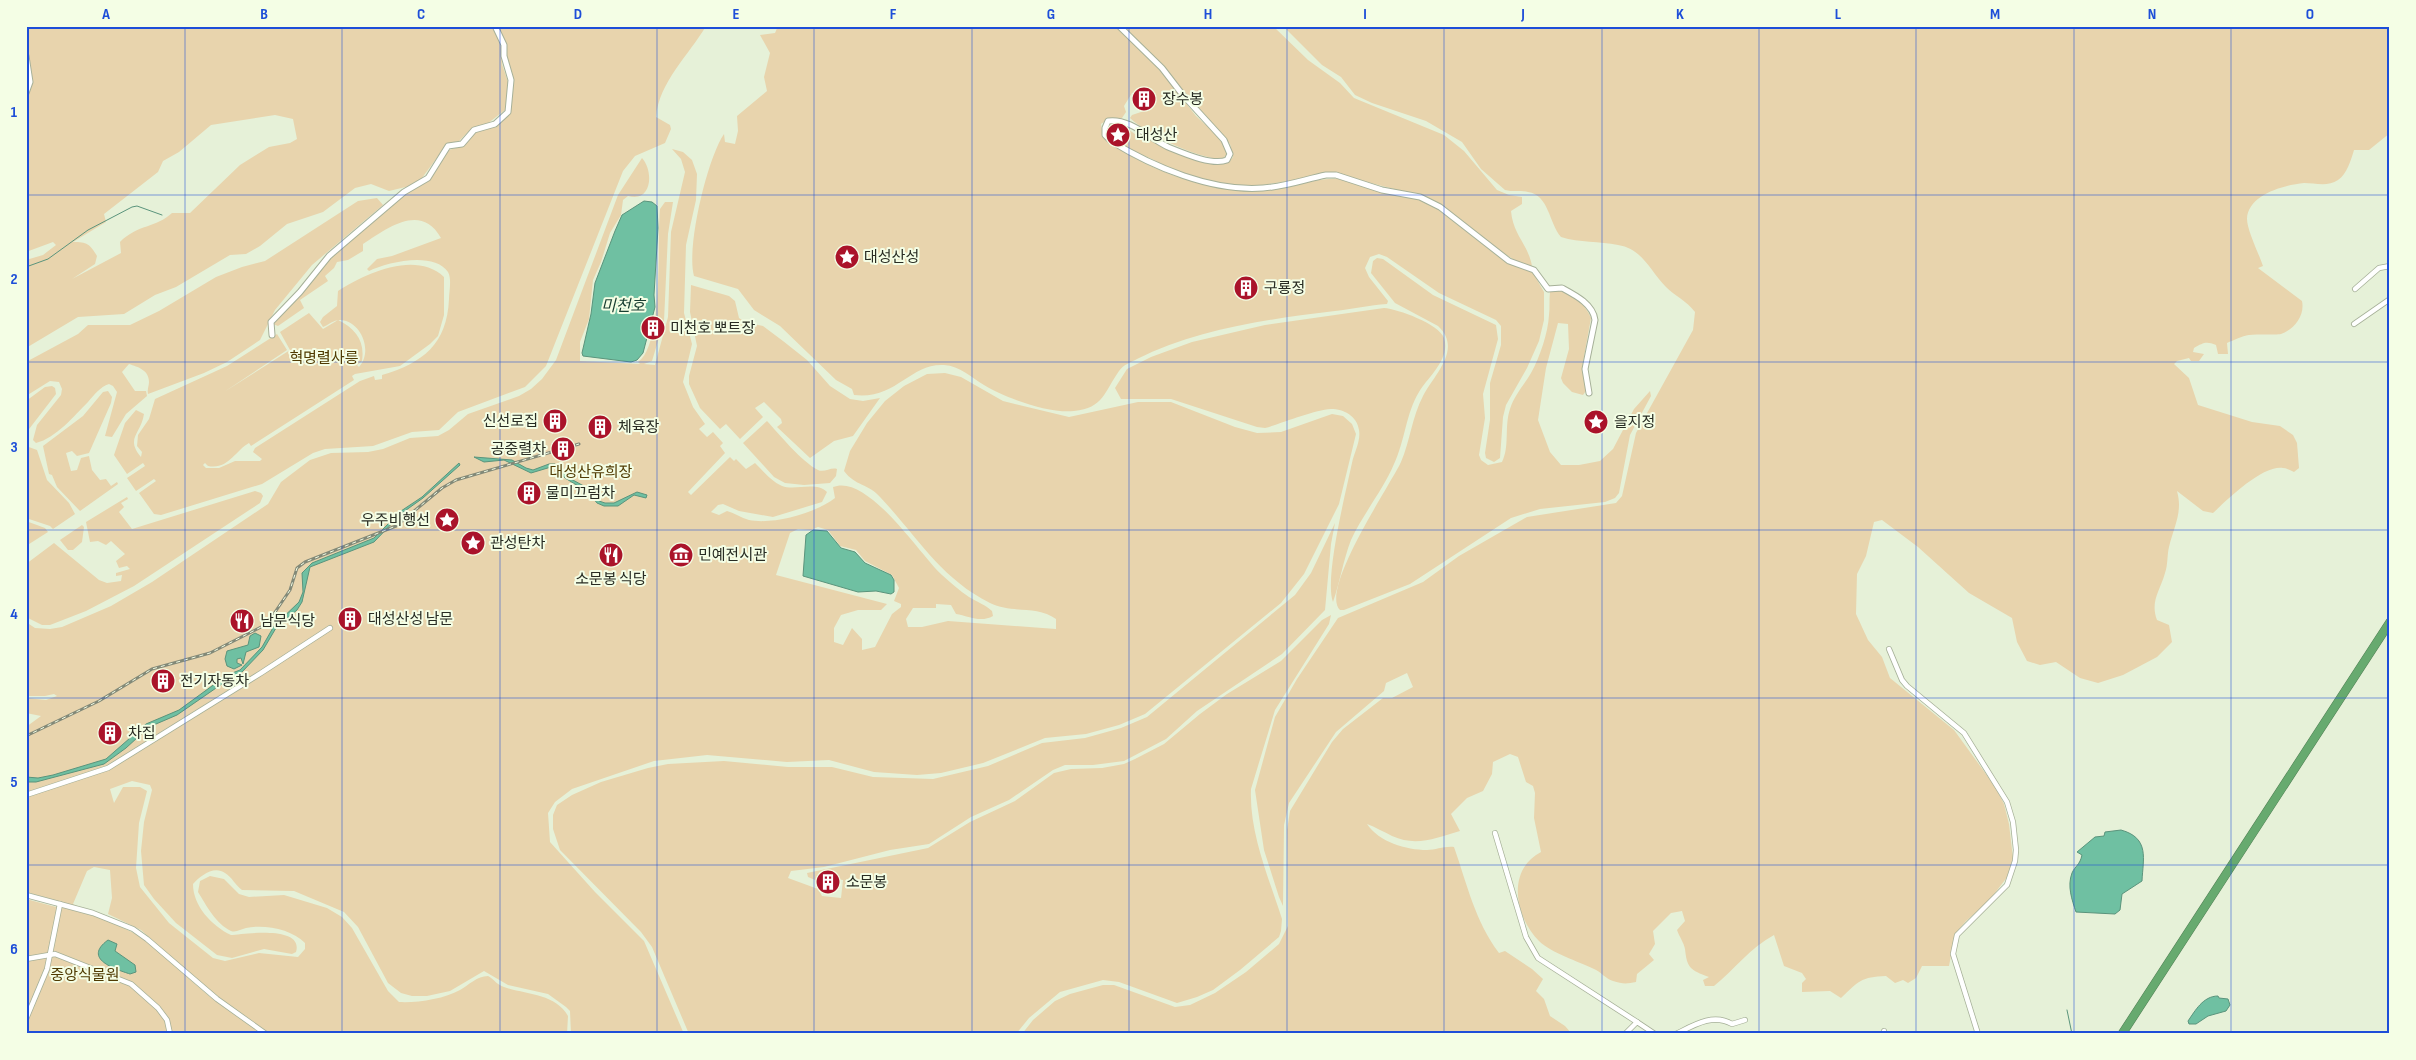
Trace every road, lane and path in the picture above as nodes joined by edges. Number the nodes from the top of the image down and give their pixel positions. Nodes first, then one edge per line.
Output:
1 (495, 26) edge
2 (1119, 26) edge
3 (26, 56) edge
4 (26, 93) edge
5 (2390, 266) edge
6 (2355, 289) dead end
7 (2390, 300) edge
8 (2354, 324) dead end
9 (272, 334) dead end
10 (1589, 392) dead end
11 (2390, 622) edge
12 (330, 628) dead end
13 (2390, 631) edge
14 (1889, 649) dead end
15 (26, 795) edge
16 (1495, 833) dead end
17 (26, 895) edge
18 (60, 904) junction
19 (50, 954) junction
20 (26, 959) edge
21 (26, 1019) edge
22 (1745, 1020) dead end
23 (1637, 1022) junction
24 (170, 1034) edge
25 (266, 1034) edge
26 (1624, 1034) edge
27 (1655, 1034) edge
28 (1676, 1034) edge
29 (1978, 1034) edge
30 (2122, 1034) edge
31 (2128, 1034) edge

1 - 9 street
2 - 10 street
3 - 4 street
5 - 6 street
7 - 8 street
11 - 30 highway
12 - 15 street
13 - 31 highway
14 - 29 street
16 - 23 street
17 - 18 street
18 - 19 street
18 - 25 street
19 - 20 street
19 - 21 street
19 - 24 street
22 - 28 street
23 - 26 street
23 - 27 street

